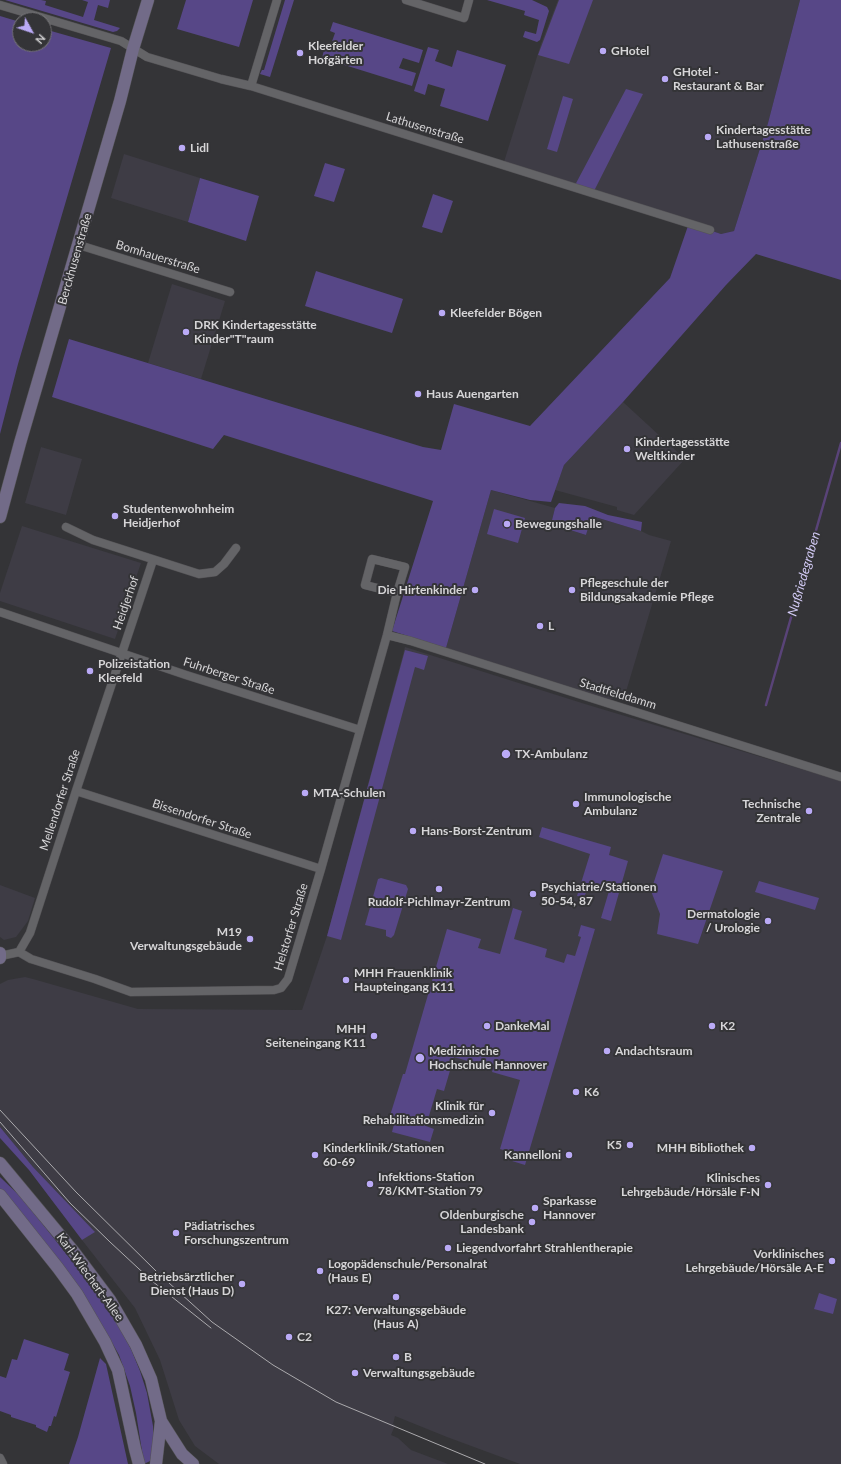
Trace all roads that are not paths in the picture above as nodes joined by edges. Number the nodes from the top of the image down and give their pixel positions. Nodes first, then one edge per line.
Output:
1 (148, 0) edge
2 (277, 0) edge
3 (406, 0) edge
4 (469, 0) edge
5 (0, 5) edge
6 (133, 49) junction
7 (251, 86) junction
8 (710, 230) dead end
9 (79, 245) junction
10 (230, 292) dead end
11 (0, 517) edge
12 (66, 527) dead end
13 (236, 548) dead end
14 (153, 560) junction
15 (397, 593) junction
16 (0, 612) edge
17 (387, 635) junction
18 (122, 653) junction
19 (360, 730) junction
20 (841, 777) edge
21 (76, 791) junction
22 (321, 869) junction
23 (19, 952) junction
24 (0, 953) edge
25 (0, 957) edge
26 (0, 1164) edge
27 (0, 1196) edge
28 (161, 1421) junction
29 (0, 1458) edge
30 (3, 1464) edge
31 (139, 1464) edge
32 (156, 1464) edge
33 (193, 1464) edge

1 - 6 main road, Berckhusenstraße
2 - 7 street
3 - 4 street
5 - 6 street, Lathusenstraße
6 - 7 street, Lathusenstraße
6 - 9 main road, Berckhusenstraße
7 - 8 street, Lathusenstraße
9 - 10 street, Bomhauerstraße
9 - 11 main road, Berckhusenstraße
12 - 14 street
13 - 14 street
14 - 18 street, Heidjerhof
15 - 15 street, Helstorfer Straße
15 - 17 street, Helstorfer Straße
16 - 18 street, Fuhrberger Straße
17 - 19 street, Helstorfer Straße
17 - 20 street, Stadtfelddamm
18 - 19 street, Fuhrberger Straße
18 - 21 street, Mellendorfer Straße
19 - 22 street, Helstorfer Straße
21 - 22 street, Bissendorfer Straße
21 - 23 street, Mellendorfer Straße
22 - 23 street, Helstorfer Straße
23 - 25 street
24 - 25 main road
26 - 28 main road, Karl-Wiechert-Allee
27 - 31 main road, Karl-Wiechert-Allee
28 - 32 main road
28 - 33 main road, Karl-Wiechert-Allee
29 - 30 street

